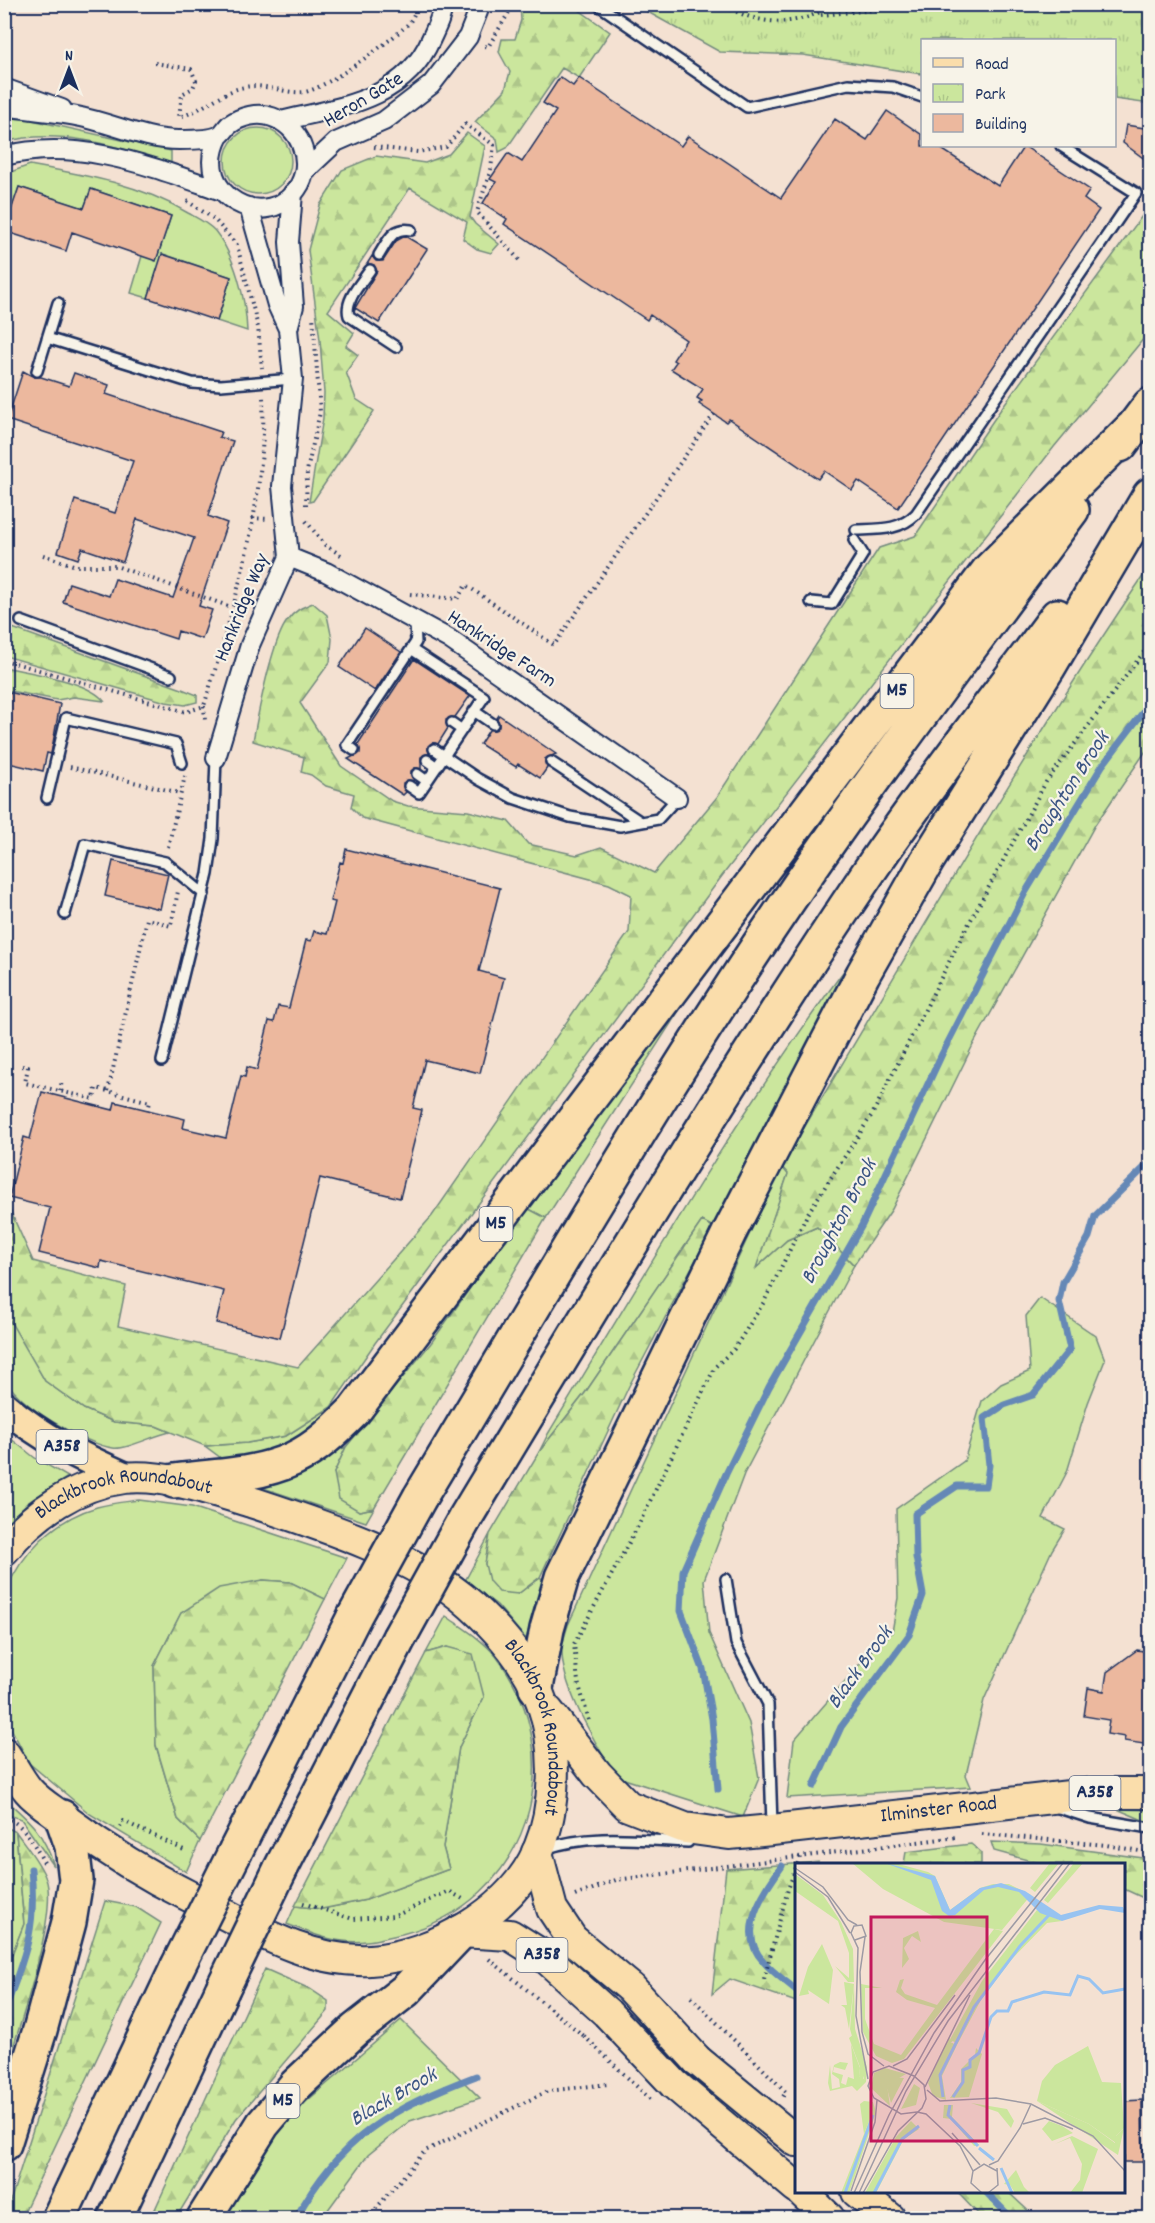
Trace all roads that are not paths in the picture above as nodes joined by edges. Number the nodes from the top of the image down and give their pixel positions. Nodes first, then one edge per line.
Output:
1 (443, 4) edge
2 (481, 4) edge
3 (597, 4) edge
4 (4, 88) edge
5 (921, 97) edge
6 (4, 106) edge
7 (80, 116) junction
8 (281, 120) junction
9 (219, 136) junction
10 (1062, 147) edge
11 (4, 156) edge
12 (304, 172) junction
13 (222, 191) junction
14 (293, 193) junction
15 (249, 207) junction
16 (411, 230) dead end
17 (379, 255) dead end
18 (370, 270) dead end
19 (58, 303) dead end
20 (288, 329) junction
21 (47, 338) junction
22 (396, 347) dead end
23 (37, 371) dead end
24 (293, 379) junction
25 (1142, 417) edge
26 (1150, 489) edge
27 (1150, 495) edge
28 (289, 557) junction
29 (811, 602) dead end
30 (21, 621) dead end
31 (415, 623) junction
32 (410, 656) junction
33 (171, 676) dead end
34 (468, 699) dead end
35 (462, 708) dead end
36 (474, 710) junction
37 (452, 723) dead end
38 (493, 724) dead end
39 (462, 730) junction
40 (444, 735) dead end
41 (454, 741) junction
42 (434, 749) dead end
43 (354, 750) dead end
44 (444, 756) junction
45 (216, 758) joint
46 (427, 760) dead end
47 (551, 762) dead end
48 (182, 763) dead end
49 (437, 767) junction
50 (417, 774) dead end
51 (427, 781) junction
52 (409, 786) dead end
53 (47, 798) dead end
54 (677, 798) joint
55 (641, 822) junction
56 (204, 894) junction
57 (66, 914) dead end
58 (162, 1061) dead end
59 (4, 1406) edge
60 (126, 1477) junction
61 (174, 1481) junction
62 (4, 1550) edge
63 (726, 1579) dead end
64 (539, 1696) junction
65 (4, 1753) edge
66 (17, 1787) edge
67 (1150, 1792) edge
68 (1041, 1802) junction
69 (62, 1817) junction
70 (1150, 1828) edge
71 (772, 1830) junction
72 (729, 1834) junction
73 (537, 1851) junction
74 (474, 1922) junction
75 (795, 2140) edge
76 (4, 2144) edge
77 (795, 2186) edge
78 (803, 2193) edge
79 (858, 2193) edge
80 (59, 2218) edge
81 (115, 2218) edge
82 (204, 2218) edge
83 (829, 2218) edge
84 (890, 2218) edge

1 - 8 street, Heron Gate
2 - 12 street, Heron Gate
3 - 5 lane
4 - 7 street
6 - 7 street
7 - 9 street
8 - 9 street, Heron Gate
8 - 12 street, Heron Gate
9 - 13 street
10 - 29 lane
11 - 13 street
12 - 14 street, Heron Gate
13 - 15 street
14 - 15 street
14 - 20 street, Hankridge Way
15 - 20 street, Hankridge Way
16 - 17 lane
18 - 22 lane
19 - 21 lane
20 - 24 street, Hankridge Way
21 - 23 lane
21 - 24 lane
24 - 28 street, Hankridge Way
25 - 61 highway, M5
25 - 80 highway, M5, bridge
26 - 81 highway, bridge
27 - 64 highway
28 - 31 street, Hankridge Farm
28 - 45 street, Hankridge Way
30 - 33 lane
31 - 32 lane
31 - 54 street, Hankridge Farm
32 - 36 lane
32 - 43 lane
34 - 36 lane
35 - 36 lane
36 - 38 lane
36 - 39 lane
37 - 39 lane
39 - 41 lane
40 - 41 lane
41 - 44 lane
42 - 44 lane
44 - 49 lane
44 - 55 lane
45 - 56 lane
46 - 49 lane
47 - 55 lane
48 - 53 lane
49 - 51 lane
50 - 51 lane
51 - 52 lane
54 - 55 lane
56 - 57 lane
56 - 58 lane
59 - 60 main road, A358
60 - 61 highway, Blackbrook Roundabout
60 - 62 highway, Blackbrook Roundabout
61 - 64 highway, Blackbrook Roundabout
63 - 71 lane
64 - 72 highway, Ilminster Road / A358
64 - 73 highway, Blackbrook Roundabout
65 - 66 highway, Blackbrook Roundabout
66 - 69 highway, Blackbrook Roundabout
67 - 68 highway, Ilminster Road / A358
68 - 70 lane
68 - 71 highway, Ilminster Road / A358
69 - 74 highway, Blackbrook Roundabout
69 - 76 highway
71 - 72 highway, Ilminster Road / A358
72 - 73 lane, Ilminster Road / A358
73 - 74 highway, Blackbrook Roundabout
73 - 75 highway, A358, bridge
74 - 77 highway, A358, bridge
74 - 82 highway, M5
78 - 83 highway
79 - 84 highway

